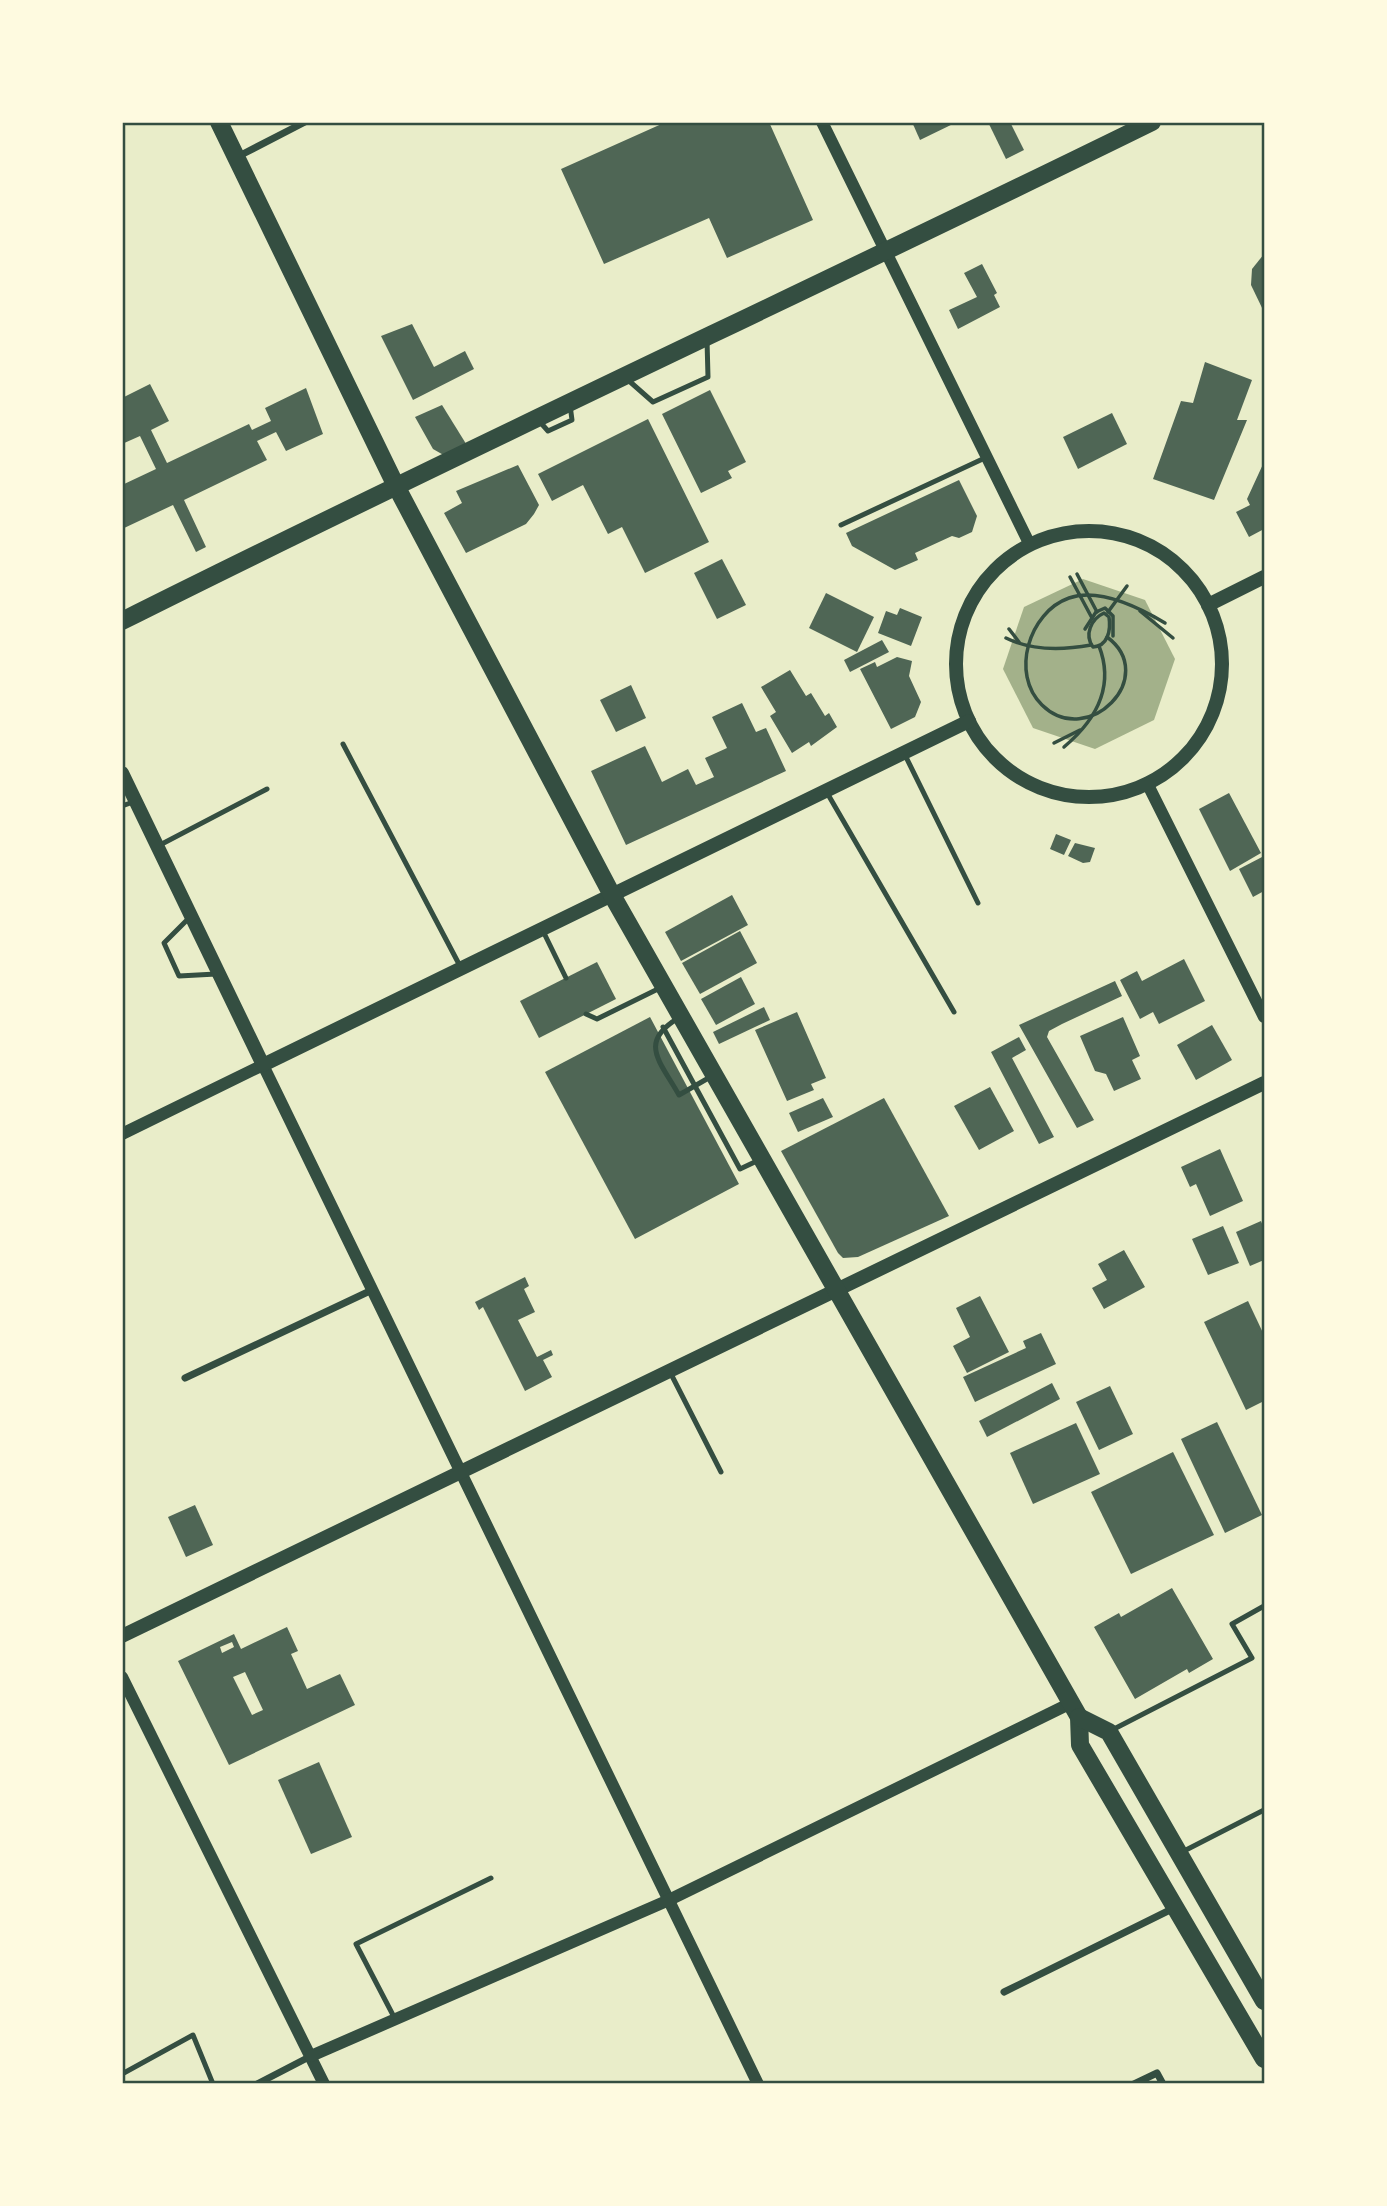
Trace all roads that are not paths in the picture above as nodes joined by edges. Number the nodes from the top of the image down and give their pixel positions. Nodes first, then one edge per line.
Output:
1 (219, 122) edge
2 (305, 122) edge
3 (822, 122) edge
4 (1153, 122) edge
5 (236, 157) junction
6 (886, 253) junction
7 (707, 337) junction
8 (624, 376) junction
9 (986, 457) junction
10 (395, 484) junction
11 (841, 524) dead end
12 (1030, 545) junction
13 (1265, 577) edge
14 (1208, 605) junction
15 (122, 621) edge
16 (969, 721) junction
17 (343, 744) dead end
18 (904, 753) junction
19 (122, 773) edge
20 (1147, 783) junction
21 (267, 789) dead end
22 (826, 791) junction
23 (129, 803) edge
24 (158, 846) junction
25 (612, 895) junction
26 (978, 903) dead end
27 (191, 916) junction
28 (542, 929) junction
29 (461, 968) junction
30 (219, 974) junction
31 (566, 978) dead end
32 (664, 986) junction
33 (954, 1012) dead end
34 (586, 1014) dead end
35 (681, 1017) junction
36 (1265, 1017) edge
37 (663, 1027) junction
38 (263, 1065) junction
39 (715, 1075) junction
40 (1265, 1083) edge
41 (695, 1086) junction
42 (122, 1134) edge
43 (762, 1158) junction
44 (836, 1288) junction
45 (372, 1290) junction
46 (670, 1372) junction
47 (185, 1378) dead end
48 (461, 1472) junction
49 (721, 1472) dead end
50 (1265, 1606) edge
51 (122, 1636) edge
52 (122, 1677) edge
53 (1075, 1710) junction
54 (1110, 1732) junction
55 (1080, 1745) junction
56 (1265, 1810) edge
57 (1180, 1853) junction
58 (491, 1878) dead end
59 (669, 1900) junction
60 (1174, 1908) junction
61 (1259, 1978) edge
62 (1004, 1992) dead end
63 (1265, 2001) edge
64 (396, 2020) junction
65 (311, 2056) junction
66 (1265, 2059) edge
67 (122, 2074) edge
68 (213, 2084) edge
69 (257, 2084) edge
70 (324, 2084) edge
71 (758, 2084) edge
72 (1134, 2084) edge
73 (1163, 2084) edge

1 - 5 main road
2 - 5 street
3 - 6 street
4 - 6 main road
5 - 10 main road
6 - 7 main road
6 - 9 street
7 - 8 main road
7 - 8 lane
8 - 10 main road
9 - 11 lane
9 - 12 street
10 - 15 main road
10 - 25 main road
12 - 14 main road
12 - 16 main road
13 - 14 main road
14 - 20 main road
16 - 18 main road
16 - 20 main road
17 - 29 lane
18 - 22 main road
18 - 26 lane
19 - 23 main road
20 - 36 street
21 - 24 lane
22 - 25 main road
22 - 33 lane
23 - 24 main road
24 - 27 main road
25 - 28 main road
25 - 32 main road
27 - 30 main road
27 - 30 lane
28 - 29 main road
28 - 31 lane
29 - 38 main road
30 - 38 main road
32 - 34 lane
32 - 35 main road
35 - 37 lane
35 - 39 main road
37 - 41 lane
37 - 41 lane
38 - 42 street
38 - 45 street
39 - 41 lane
39 - 43 main road
40 - 44 main road
41 - 43 lane
43 - 44 main road
44 - 46 main road
44 - 53 main road
45 - 47 street
45 - 48 street
46 - 48 main road
46 - 49 lane
48 - 51 main road
48 - 59 street
50 - 54 lane
52 - 65 street
53 - 54 main road
53 - 55 main road
53 - 59 street
54 - 55 main road
54 - 57 main road
55 - 60 main road
56 - 57 lane
57 - 61 main road
58 - 64 lane
59 - 64 street
59 - 71 street
60 - 62 street
60 - 66 main road
61 - 63 main road
64 - 65 street
65 - 69 street
65 - 70 street
67 - 68 lane
72 - 73 street

